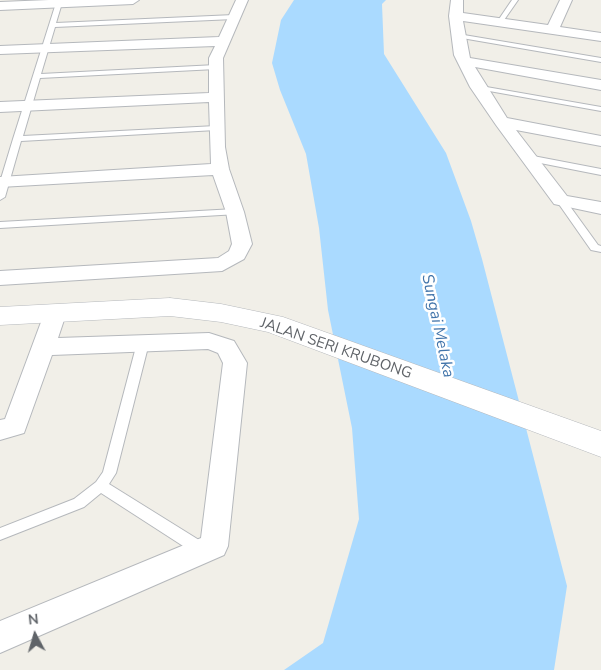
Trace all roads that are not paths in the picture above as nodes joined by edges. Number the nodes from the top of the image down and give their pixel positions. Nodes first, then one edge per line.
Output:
1 (108, 0) edge
2 (133, 0) edge
3 (242, 0) edge
4 (456, 0) edge
5 (515, 0) edge
6 (566, 0) edge
7 (59, 3) junction
8 (2, 10) edge
9 (456, 16) junction
10 (234, 17) junction
11 (500, 22) junction
12 (53, 24) junction
13 (552, 30) junction
14 (458, 36) junction
15 (601, 37) edge
16 (224, 41) junction
17 (46, 49) junction
18 (0, 50) edge
19 (601, 60) edge
20 (464, 61) junction
21 (216, 67) junction
22 (38, 76) junction
23 (601, 84) edge
24 (478, 87) junction
25 (216, 97) junction
26 (28, 106) junction
27 (0, 108) edge
28 (601, 109) edge
29 (502, 122) junction
30 (216, 128) junction
31 (17, 139) junction
32 (601, 141) edge
33 (528, 158) junction
34 (220, 169) junction
35 (601, 172) edge
36 (2, 187) edge
37 (561, 200) junction
38 (601, 208) edge
39 (235, 212) junction
40 (0, 226) edge
41 (601, 249) edge
42 (0, 278) edge
43 (55, 314) junction
44 (0, 316) edge
45 (143, 343) junction
46 (43, 347) junction
47 (0, 430) edge
48 (601, 444) edge
49 (101, 486) junction
50 (0, 534) edge
51 (204, 551) junction
52 (0, 636) edge

1 - 2 street
1 - 7 street
3 - 10 street
4 - 9 street
5 - 11 lane
6 - 13 street
7 - 8 street
7 - 12 lane
9 - 11 street
9 - 14 street
10 - 12 lane
10 - 16 street
11 - 13 street
12 - 17 lane
13 - 15 street
14 - 19 lane
14 - 20 street
16 - 17 street
16 - 21 street
17 - 18 street
17 - 22 lane
20 - 23 street
20 - 24 street
21 - 22 lane
21 - 25 street
22 - 26 lane
24 - 28 lane
24 - 29 street
25 - 26 street
25 - 30 street
26 - 27 street
26 - 31 lane
29 - 32 street
29 - 33 street
30 - 31 lane
30 - 34 street
31 - 36 lane
33 - 35 lane
33 - 37 street
34 - 36 street
34 - 39 street
37 - 38 street
37 - 41 lane
39 - 40 lane
39 - 42 street
43 - 44 street, JALAN SERI KRUBONG
43 - 46 street
43 - 48 street, JALAN SERI KRUBONG
45 - 46 street
45 - 49 lane
45 - 51 street
46 - 47 street
49 - 50 lane
49 - 51 lane
51 - 52 street

